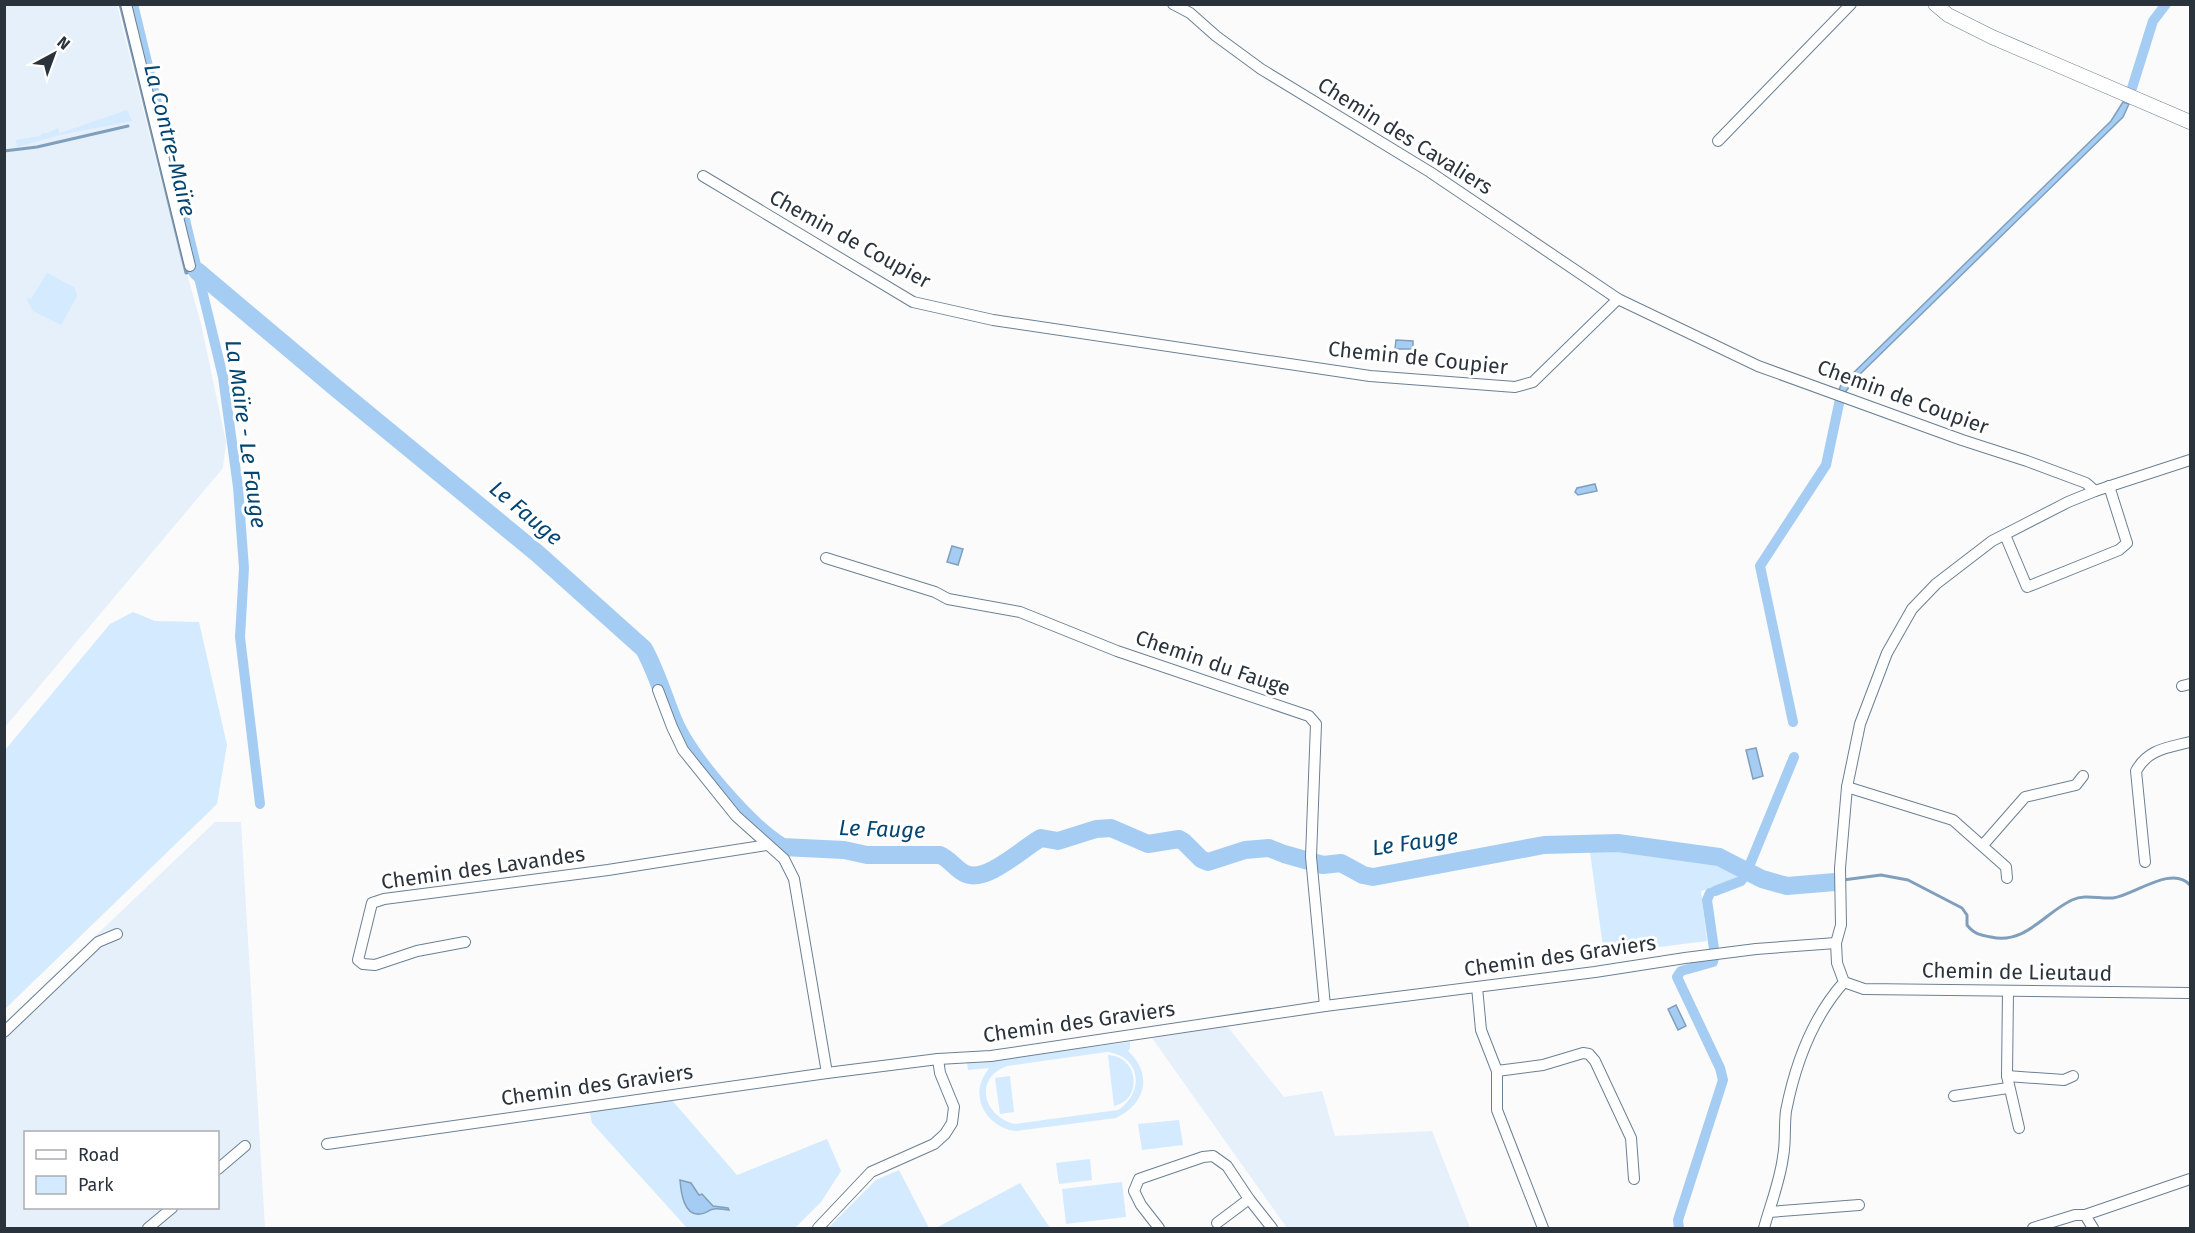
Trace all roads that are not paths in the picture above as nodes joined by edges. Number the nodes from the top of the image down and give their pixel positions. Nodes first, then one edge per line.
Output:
1 (126, 4) edge
2 (1173, 4) edge
3 (1851, 4) edge
4 (1935, 4) edge
5 (2190, 122) edge
6 (1718, 141) dead end
7 (703, 176) dead end
8 (190, 266) dead end
9 (1618, 299) junction
10 (2190, 460) edge
11 (2109, 486) junction
12 (2095, 491) junction
13 (2005, 535) junction
14 (826, 558) dead end
15 (657, 690) dead end
16 (2190, 742) edge
17 (2083, 776) dead end
18 (1847, 787) junction
19 (767, 845) junction
20 (1983, 845) junction
21 (2145, 862) dead end
22 (2007, 878) dead end
23 (117, 934) dead end
24 (465, 942) dead end
25 (1836, 943) junction
26 (1844, 982) junction
27 (1477, 987) junction
28 (2008, 992) junction
29 (2190, 993) edge
30 (1325, 1006) junction
31 (4, 1032) edge
32 (938, 1059) junction
33 (1497, 1071) junction
34 (827, 1072) junction
35 (2007, 1076) junction
36 (2073, 1076) dead end
37 (2008, 1088) junction
38 (1954, 1096) dead end
39 (2019, 1128) dead end
40 (327, 1144) dead end
41 (245, 1146) dead end
42 (219, 1168) edge
43 (1634, 1179) dead end
44 (2190, 1179) edge
45 (1249, 1199) junction
46 (1859, 1204) dead end
47 (171, 1209) edge
48 (1769, 1212) junction
49 (2085, 1215) junction
50 (1217, 1223) dead end
51 (148, 1228) edge
52 (818, 1228) edge
53 (1159, 1228) edge
54 (1272, 1228) edge
55 (1543, 1228) edge
56 (1764, 1228) edge
57 (2033, 1228) edge
58 (2093, 1228) edge

1 - 8 street
2 - 9 street, Chemin des Cavaliers
3 - 6 street
4 - 5 main road
7 - 9 street, Chemin de Coupier
9 - 12 street, Chemin de Coupier
10 - 11 street
11 - 12 street
11 - 13 street
12 - 13 street
13 - 18 street
14 - 30 street, Chemin du Fauge
15 - 19 street
16 - 21 street
17 - 20 street
18 - 20 street
18 - 25 street
19 - 24 street, Chemin des Lavandes
19 - 34 street
20 - 22 street
23 - 31 street
25 - 26 street
25 - 27 street, Chemin des Graviers
26 - 28 street, Chemin de Lieutaud
26 - 48 street
27 - 30 street, Chemin des Graviers
27 - 33 street
28 - 29 street, Chemin de Lieutaud
28 - 35 street
30 - 32 street, Chemin des Graviers
32 - 34 street, Chemin des Graviers
32 - 52 street
33 - 43 street
33 - 55 street
34 - 40 street, Chemin des Graviers
35 - 36 street
35 - 37 street
37 - 38 street
37 - 39 street
41 - 42 street
44 - 49 street
45 - 50 street
45 - 53 street
45 - 54 street
46 - 48 street
47 - 51 street
48 - 56 street
49 - 57 street
49 - 58 street

